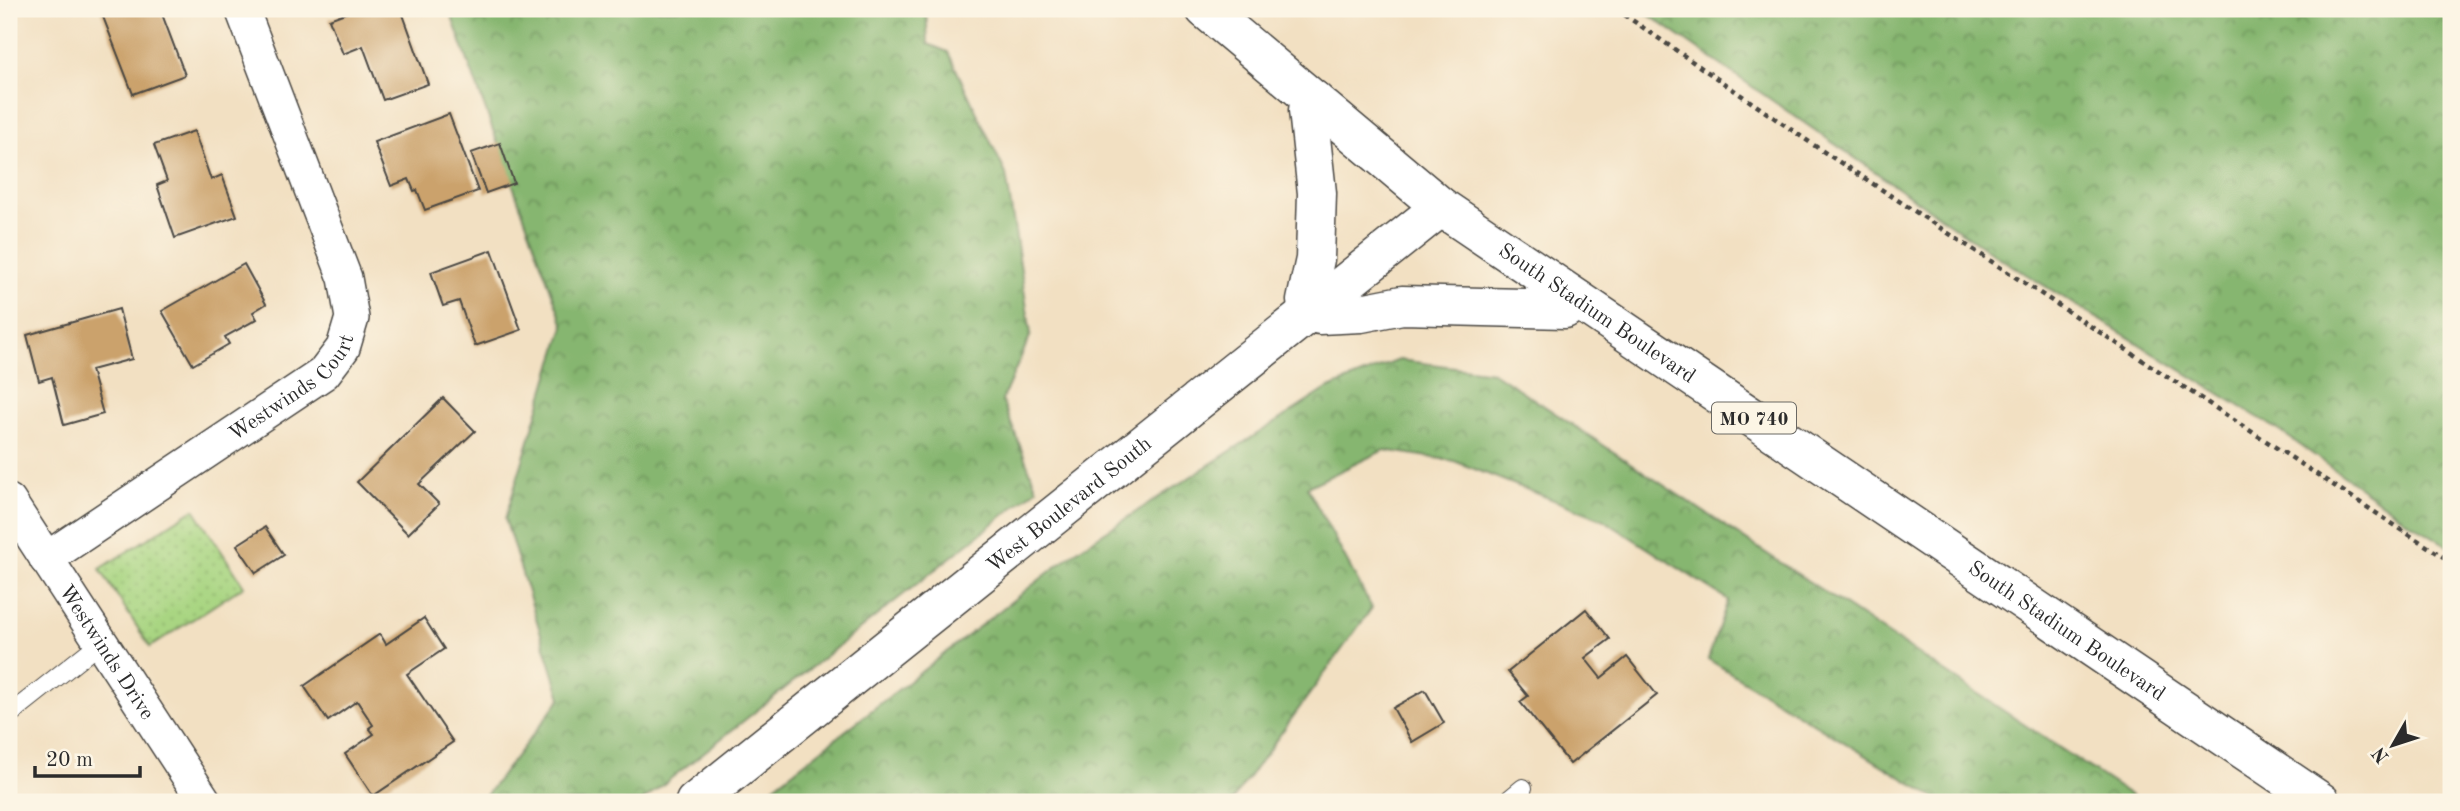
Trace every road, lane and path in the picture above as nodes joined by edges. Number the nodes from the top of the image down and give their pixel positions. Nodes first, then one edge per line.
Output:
1 (242, 9) edge
2 (1205, 9) edge
3 (1616, 9) edge
4 (1314, 100) junction
5 (1441, 207) junction
6 (1578, 300) junction
7 (1311, 310) junction
8 (9, 501) edge
9 (46, 559) junction
10 (2451, 562) edge
11 (101, 642) junction
12 (9, 715) edge
13 (1523, 788) dead end
14 (205, 802) edge
15 (695, 802) edge
16 (1506, 802) edge
17 (2321, 802) edge

1 - 9 street, Westwinds Court
2 - 4 main road, South Stadium Boulevard / MO 740
3 - 10 path
4 - 5 main road, South Stadium Boulevard / MO 740
4 - 7 main road
5 - 6 main road, South Stadium Boulevard / MO 740
5 - 7 main road, West Boulevard South
6 - 7 main road
6 - 17 main road, South Stadium Boulevard / MO 740
7 - 15 main road, West Boulevard South
8 - 9 street, Westwinds Drive
9 - 11 street, Westwinds Drive
11 - 12 lane
11 - 14 street, Westwinds Drive
13 - 16 lane

